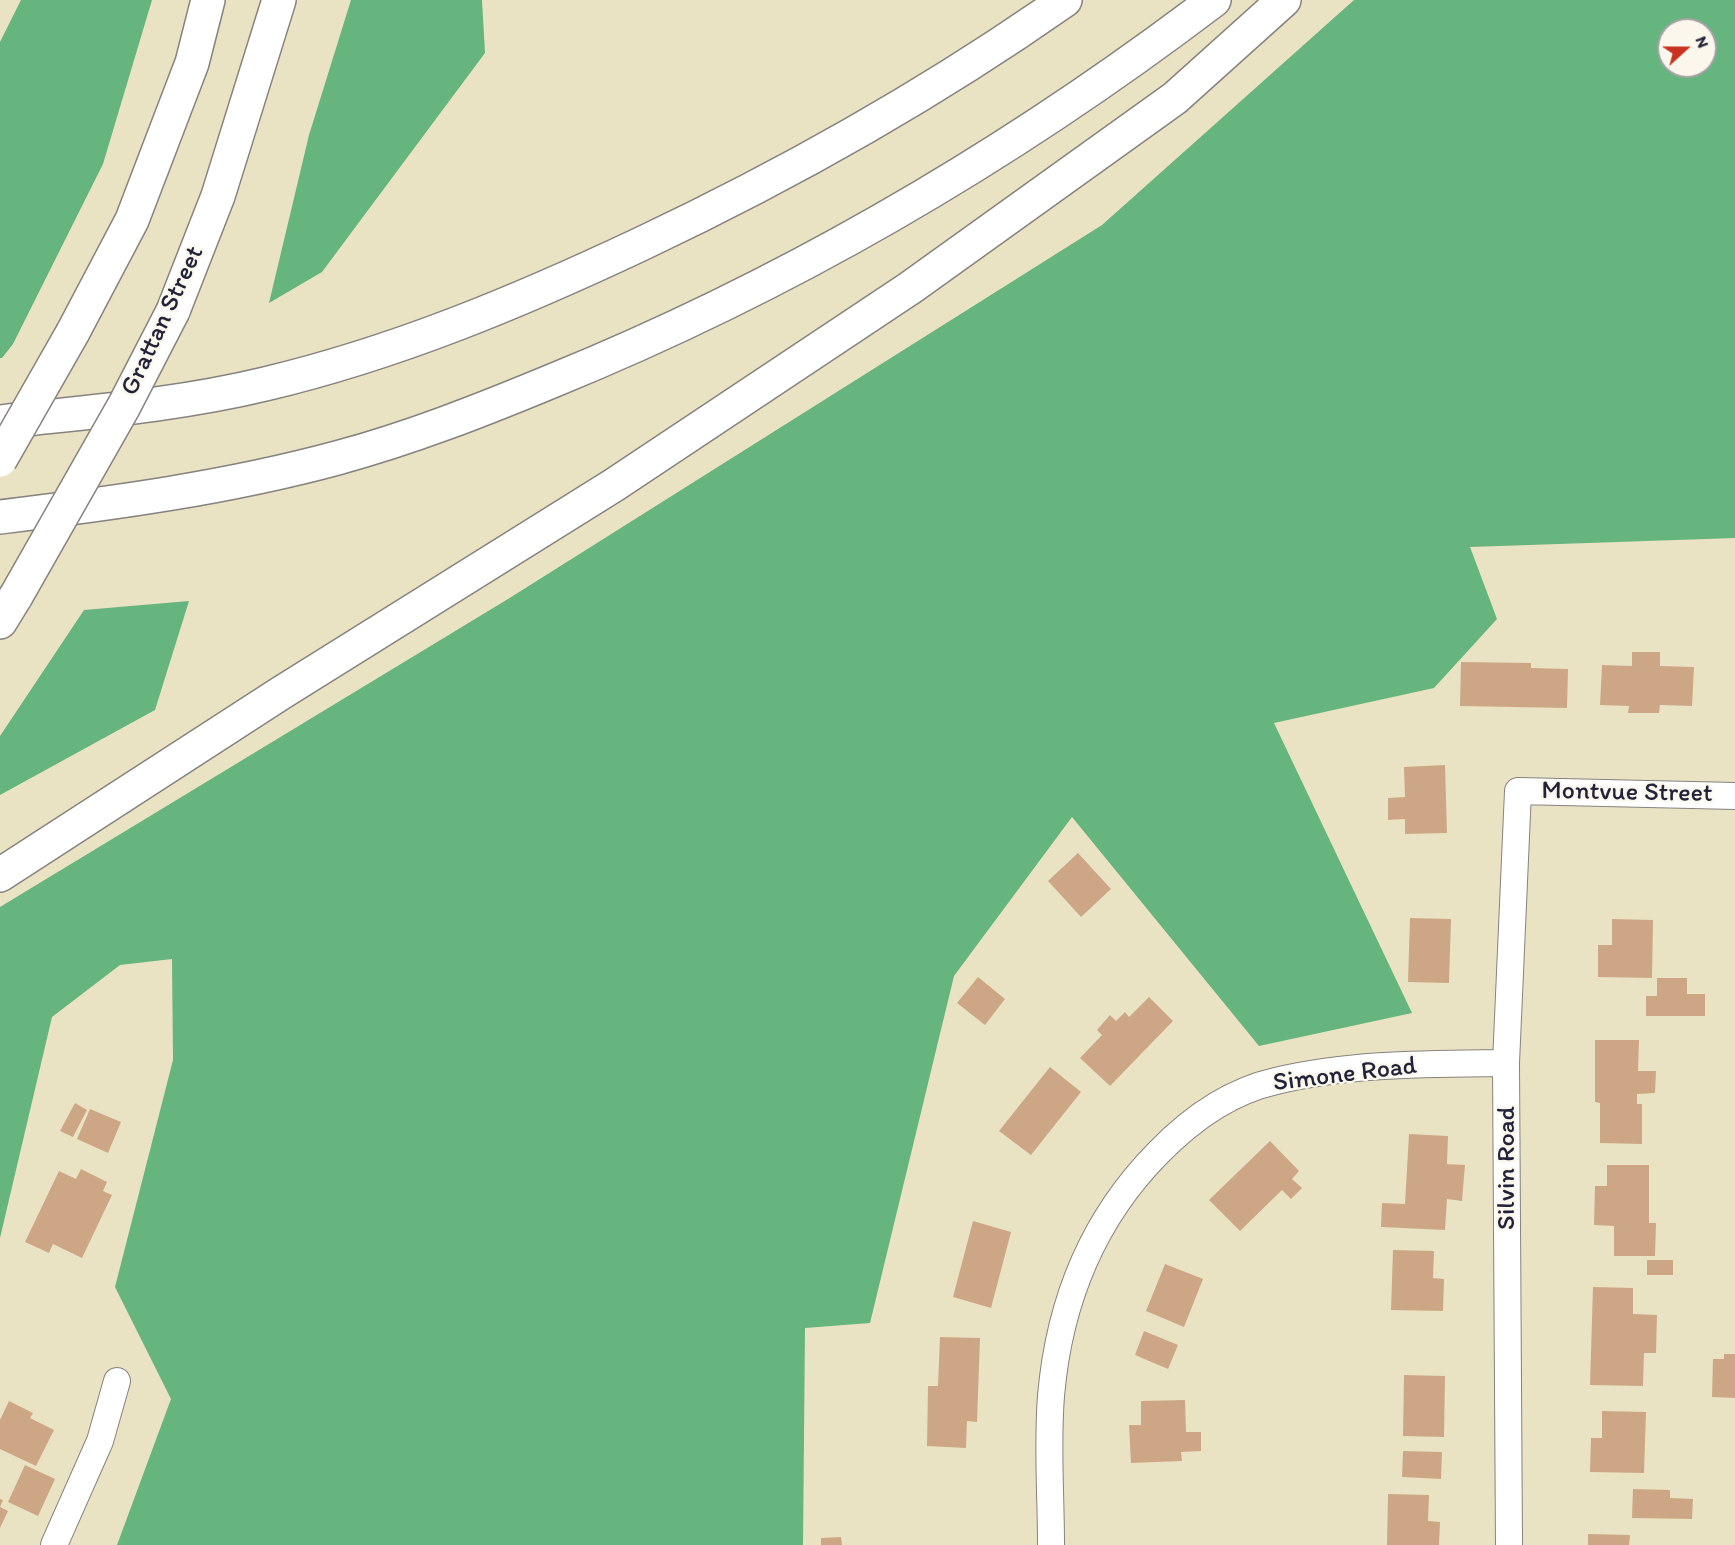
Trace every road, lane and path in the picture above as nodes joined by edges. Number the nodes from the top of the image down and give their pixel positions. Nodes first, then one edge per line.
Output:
1 (208, 0) edge
2 (279, 0) edge
3 (1065, 0) edge
4 (1214, 0) edge
5 (1284, 0) edge
6 (200, 398) junction
7 (0, 404) edge
8 (0, 422) edge
9 (0, 460) edge
10 (141, 500) junction
11 (0, 518) edge
12 (0, 531) edge
13 (8, 609) edge
14 (1518, 791) joint
15 (1735, 796) edge
16 (0, 874) edge
17 (1506, 1063) junction
18 (117, 1381) dead end
19 (54, 1545) edge
20 (1050, 1545) edge
21 (1509, 1545) edge

1 - 9 main road, bridge
2 - 13 main road, Grattan Street, bridge
3 - 6 main road
4 - 10 main road
5 - 16 main road
6 - 7 main road
6 - 8 main road
10 - 11 main road
10 - 12 main road
14 - 15 street, Montvue Street
14 - 17 street, Silvin Road
17 - 20 street, Simone Road
17 - 21 street, Silvin Road
18 - 19 street

